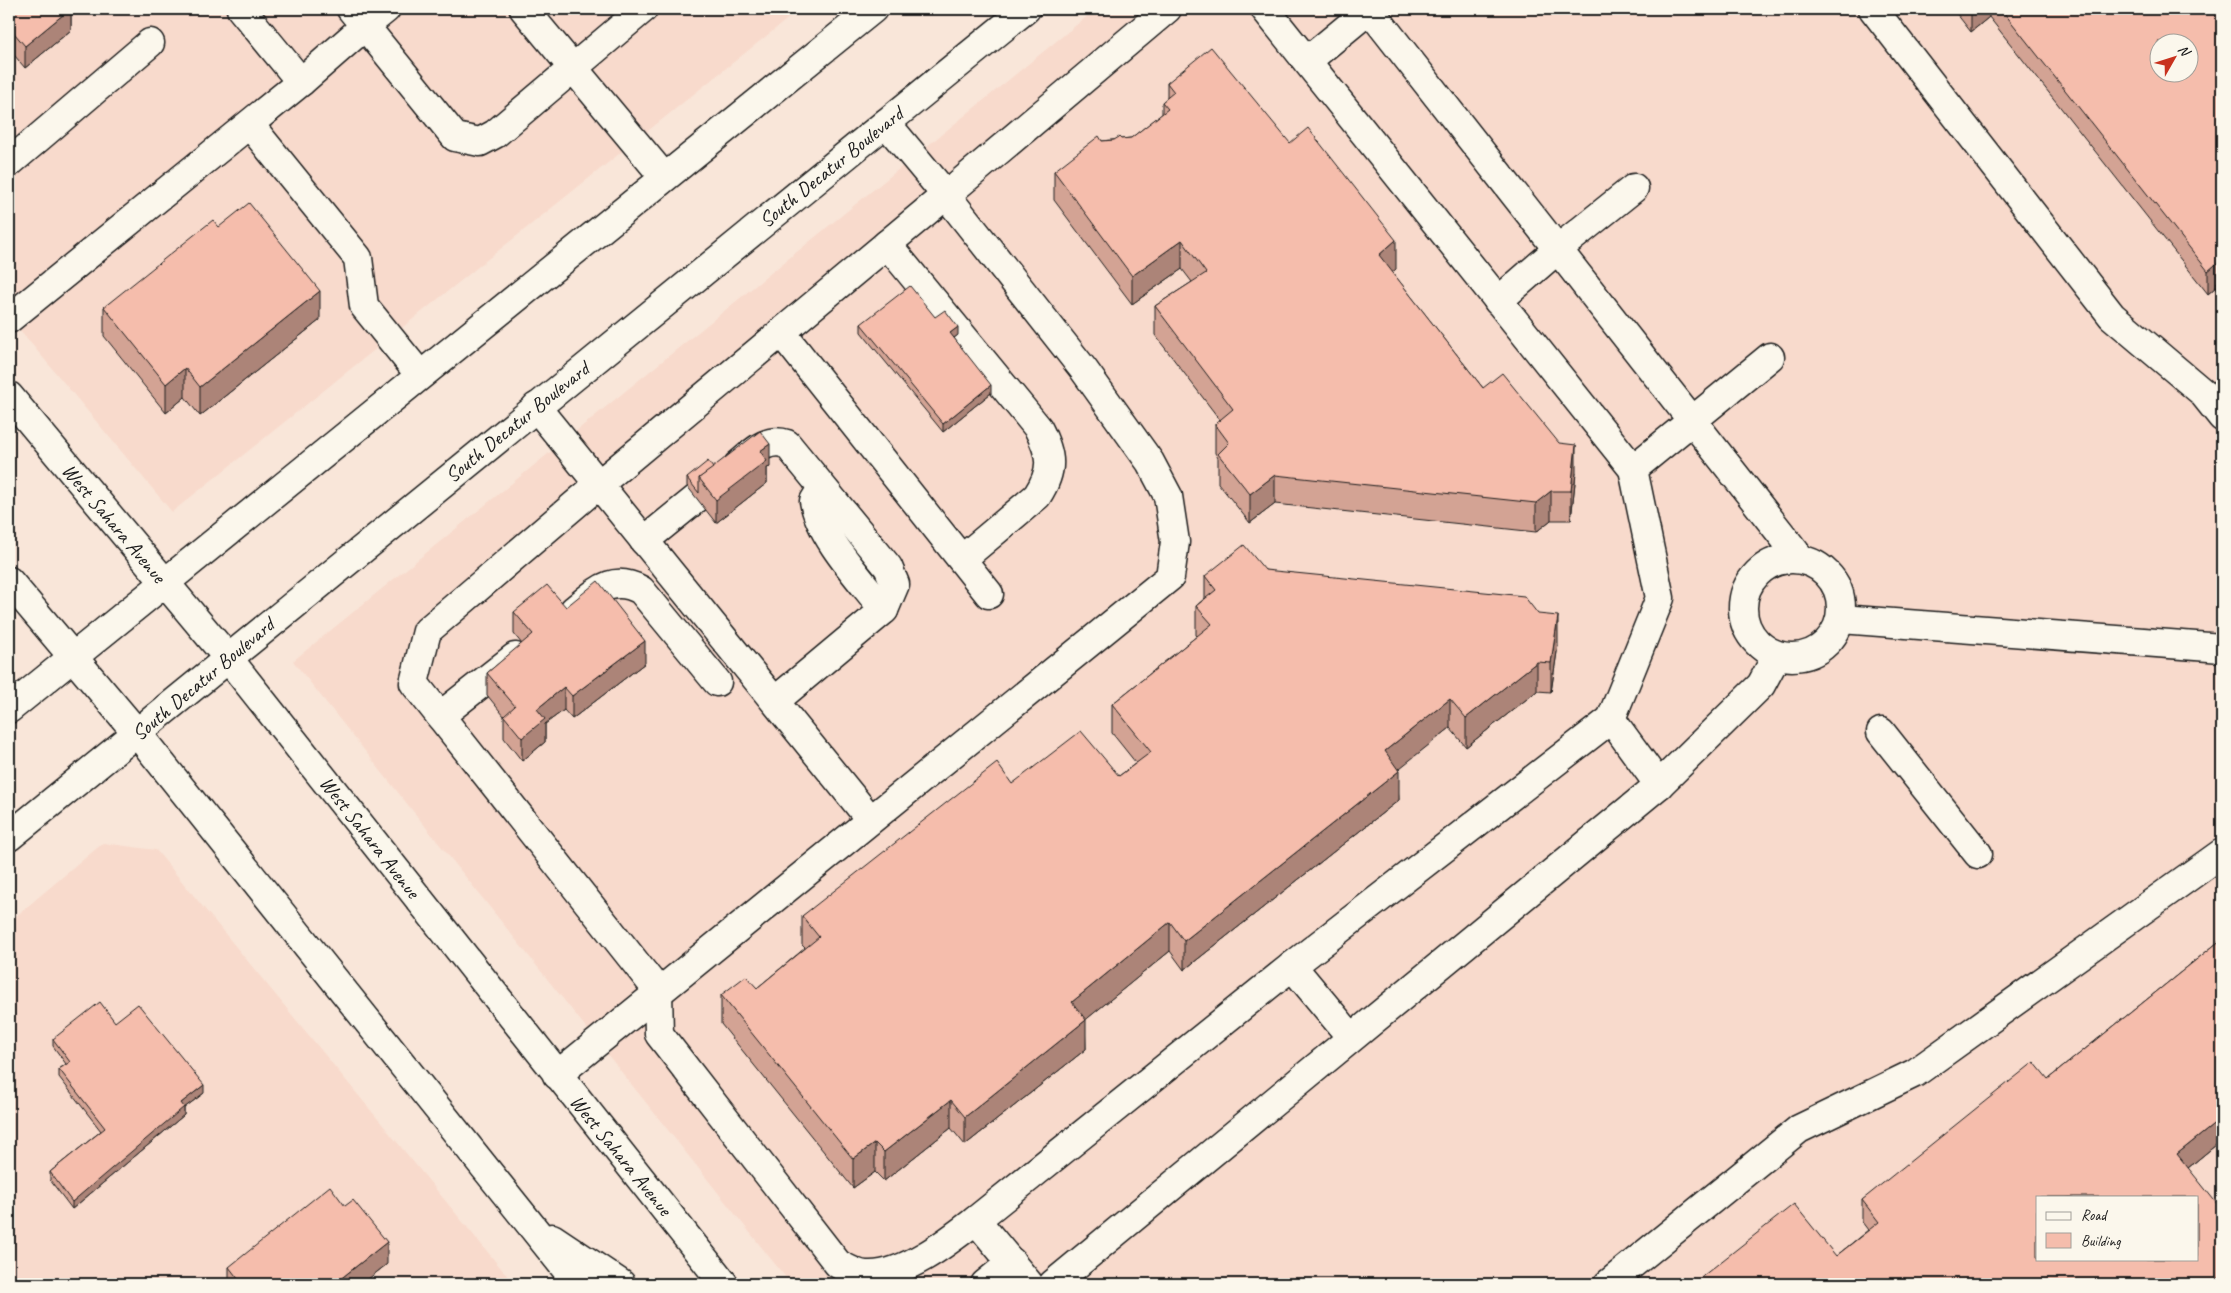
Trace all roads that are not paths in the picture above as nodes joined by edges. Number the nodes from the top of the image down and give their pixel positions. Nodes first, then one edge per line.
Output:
1 (241, 9) edge
2 (386, 9) edge
3 (524, 9) edge
4 (643, 9) edge
5 (873, 9) edge
6 (1026, 9) edge
7 (1167, 9) edge
8 (1265, 9) edge
9 (1370, 9) edge
10 (1873, 9) edge
11 (358, 17) edge
12 (618, 19) edge
13 (150, 43) dead end
14 (1307, 61) junction
15 (572, 68) junction
16 (302, 82) junction
17 (886, 123) junction
18 (250, 124) junction
19 (9, 163) edge
20 (664, 177) junction
21 (1634, 188) dead end
22 (946, 195) junction
23 (887, 244) junction
24 (1558, 249) junction
25 (1498, 301) junction
26 (9, 319) edge
27 (781, 332) junction
28 (1770, 357) dead end
29 (420, 376) junction
30 (9, 396) edge
31 (536, 407) junction
32 (2222, 417) edge
33 (1693, 421) junction
34 (1633, 469) junction
35 (718, 481) edge
36 (598, 485) junction
37 (697, 498) edge
38 (644, 541) junction
39 (1800, 558) junction
40 (962, 559) junction
41 (9, 581) edge
42 (164, 583) junction
43 (989, 594) dead end
44 (1841, 619) junction
45 (559, 622) edge
46 (526, 648) edge
47 (2222, 648) edge
48 (73, 656) junction
49 (1778, 656) junction
50 (228, 658) junction
51 (717, 682) dead end
52 (775, 701) junction
53 (9, 709) edge
54 (440, 716) junction
55 (1610, 718) junction
56 (1881, 732) dead end
57 (137, 733) junction
58 (1659, 785) junction
59 (870, 819) junction
60 (9, 837) edge
61 (2222, 853) edge
62 (1978, 854) dead end
63 (1292, 966) junction
64 (658, 991) junction
65 (1351, 1037) junction
66 (557, 1075) junction
67 (976, 1220) junction
68 (532, 1225) junction
69 (1012, 1262) junction
70 (578, 1284) edge
71 (621, 1284) edge
72 (724, 1284) edge
73 (985, 1284) edge
74 (1029, 1284) edge
75 (1053, 1284) edge
76 (1608, 1284) edge

1 - 16 main road
2 - 11 main road
3 - 15 main road
4 - 12 main road
5 - 20 main road
6 - 17 main road, South Decatur Boulevard
7 - 22 main road
8 - 14 main road
9 - 14 main road
9 - 24 main road
10 - 32 main road
11 - 15 main road
11 - 16 main road
12 - 15 main road
13 - 19 main road
14 - 25 main road
15 - 20 main road
16 - 18 main road
17 - 22 main road
17 - 31 main road, South Decatur Boulevard
18 - 26 main road
18 - 29 main road
20 - 29 main road
21 - 24 main road
22 - 23 main road
22 - 59 main road
23 - 27 main road
23 - 40 main road
24 - 25 main road
24 - 33 main road
25 - 34 main road
27 - 36 main road
27 - 40 main road
28 - 33 main road
29 - 42 main road
30 - 42 main road, West Sahara Avenue
31 - 36 main road
31 - 50 main road, South Decatur Boulevard
33 - 34 main road
33 - 39 main road
34 - 55 main road
35 - 52 main road
36 - 38 main road
36 - 54 main road
37 - 38 main road
38 - 52 main road
39 - 44 main road
39 - 49 main road
40 - 43 main road
41 - 48 main road
42 - 48 main road
42 - 50 main road, West Sahara Avenue
44 - 47 main road
44 - 49 main road
45 - 51 main road
46 - 54 main road
48 - 53 main road
48 - 57 main road
49 - 58 main road
50 - 57 main road, South Decatur Boulevard
50 - 66 main road, West Sahara Avenue
52 - 59 main road
54 - 64 main road
55 - 58 main road
55 - 63 main road
56 - 62 main road
57 - 60 main road, South Decatur Boulevard
57 - 68 main road
58 - 65 main road
59 - 64 main road
61 - 76 main road
63 - 65 main road
63 - 67 main road
64 - 66 main road
64 - 67 main road
65 - 75 main road
66 - 72 main road, West Sahara Avenue
67 - 69 main road
68 - 70 main road
68 - 71 main road
69 - 73 main road
69 - 74 main road

